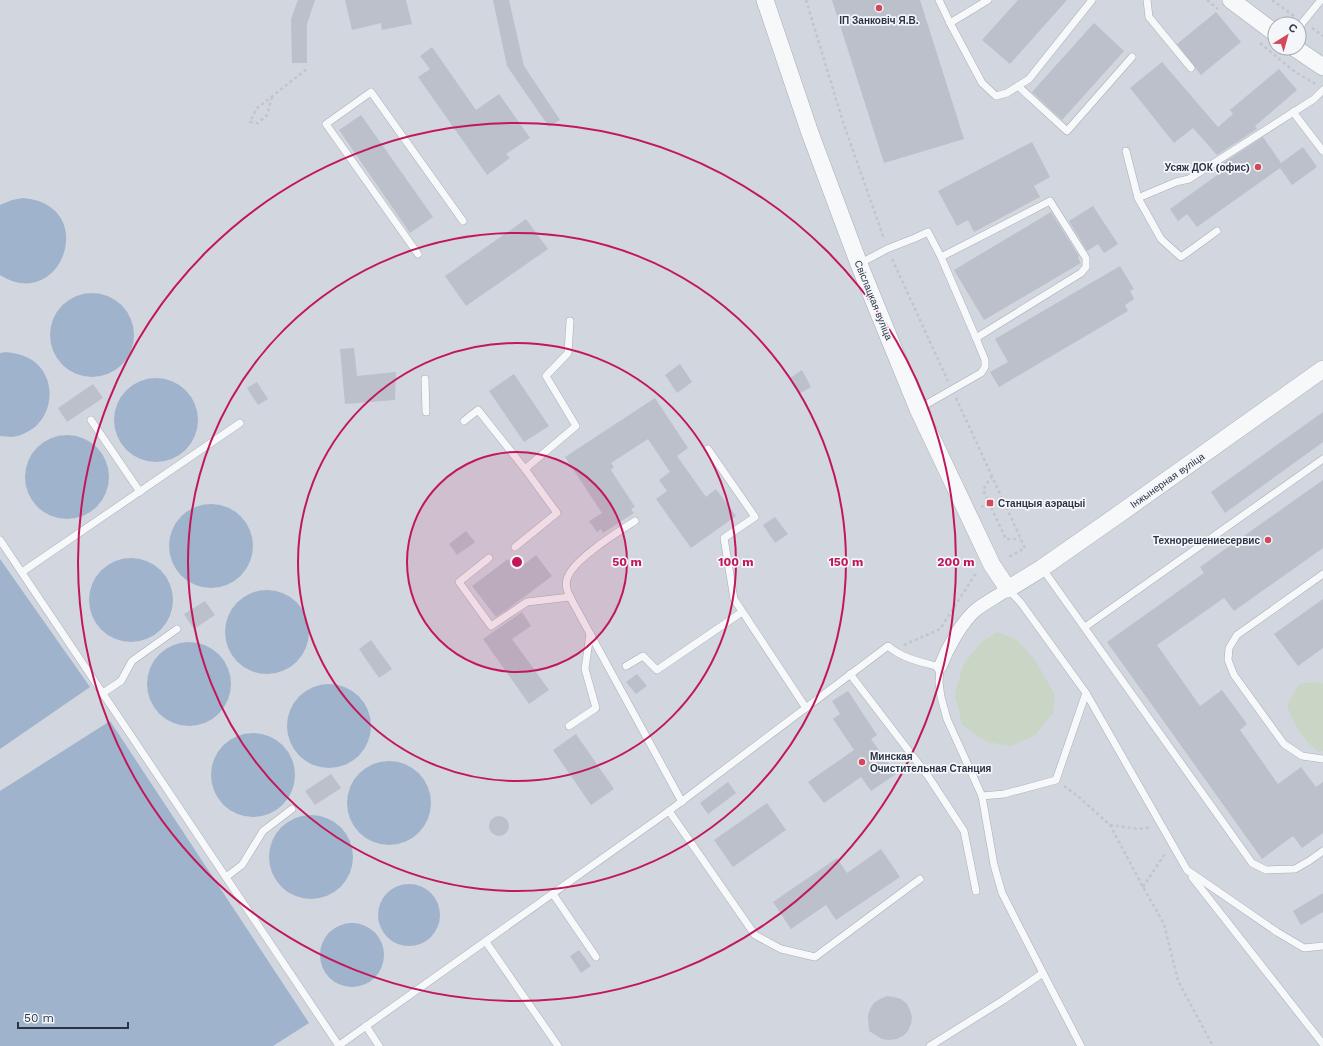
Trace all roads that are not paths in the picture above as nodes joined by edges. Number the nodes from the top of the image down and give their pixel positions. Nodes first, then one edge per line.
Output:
1 (765, 0) edge
2 (940, 0) edge
3 (988, 0) edge
4 (1092, 0) edge
5 (1147, 0) edge
6 (1231, 0) edge
7 (1320, 1) edge
8 (1307, 17) edge
9 (950, 23) junction
10 (1267, 27) edge
11 (1307, 56) edge
12 (1132, 57) dead end
13 (1323, 67) edge
14 (1192, 68) dead end
15 (1018, 86) junction
16 (1323, 90) edge
17 (1293, 112) junction
18 (1323, 151) edge
19 (1126, 152) dead end
20 (1138, 198) junction
21 (463, 221) dead end
22 (1217, 231) dead end
23 (418, 254) dead end
24 (942, 257) junction
25 (859, 264) junction
26 (570, 321) dead end
27 (976, 338) junction
28 (1323, 369) edge
29 (425, 379) dead end
30 (918, 409) junction
31 (426, 412) dead end
32 (91, 420) dead end
33 (464, 421) dead end
34 (240, 423) dead end
35 (708, 449) dead end
36 (1323, 459) edge
37 (525, 469) junction
38 (140, 492) junction
39 (635, 521) dead end
40 (0, 540) edge
41 (515, 548) dead end
42 (489, 558) dead end
43 (1042, 568) junction
44 (22, 572) junction
45 (1323, 574) edge
46 (1008, 589) junction
47 (570, 597) junction
48 (742, 612) junction
49 (1085, 627) junction
50 (177, 629) dead end
51 (590, 634) junction
52 (626, 666) dead end
53 (940, 668) junction
54 (850, 674) junction
55 (103, 693) junction
56 (1086, 693) junction
57 (806, 708) junction
58 (569, 726) dead end
59 (1323, 760) edge
60 (982, 796) junction
61 (682, 802) junction
62 (292, 809) dead end
63 (669, 811) junction
64 (1323, 851) edge
65 (1187, 870) junction
66 (226, 877) junction
67 (920, 879) dead end
68 (976, 891) dead end
69 (553, 894) junction
70 (486, 942) junction
71 (1323, 946) edge
72 (596, 957) dead end
73 (1043, 973) junction
74 (366, 1026) junction
75 (1323, 1044) edge
76 (338, 1046) edge
77 (379, 1046) edge
78 (558, 1046) edge
79 (930, 1046) edge
80 (1082, 1046) edge

1 - 25 street, Свіслацкая вуліца
2 - 9 lane
3 - 9 lane
4 - 15 lane
5 - 14 lane
6 - 10 street
7 - 8 lane
9 - 15 lane
11 - 13 street
12 - 15 lane
16 - 17 lane
17 - 18 lane
17 - 20 lane
19 - 20 lane
20 - 22 lane
21 - 23 lane
24 - 25 lane
24 - 27 lane
24 - 27 lane
25 - 30 street, Свіслацкая вуліца
26 - 37 lane
27 - 30 lane
28 - 43 street, Інжынерная вуліца
29 - 31 lane
30 - 46 street, Свіслацкая вуліца
32 - 38 lane
33 - 37 lane
34 - 38 lane
35 - 48 lane
36 - 49 lane
37 - 41 lane
38 - 44 lane
39 - 47 lane
40 - 44 lane
42 - 47 lane
43 - 46 street, Інжынерная вуліца
43 - 49 lane
44 - 55 lane
45 - 59 lane
46 - 53 street
46 - 56 lane
47 - 51 lane
48 - 52 lane
48 - 57 lane
49 - 64 lane
50 - 55 lane
51 - 58 lane
51 - 61 lane
53 - 54 lane
53 - 60 lane
54 - 57 lane
54 - 68 lane
55 - 66 lane
56 - 60 lane
56 - 65 lane
57 - 61 lane
60 - 73 lane
61 - 63 lane
62 - 66 lane
63 - 67 lane
63 - 69 lane
65 - 71 lane
65 - 75 lane
66 - 76 lane
69 - 70 lane
69 - 72 lane
70 - 74 lane
70 - 78 lane
73 - 79 lane
73 - 80 lane
74 - 76 lane
74 - 77 lane

